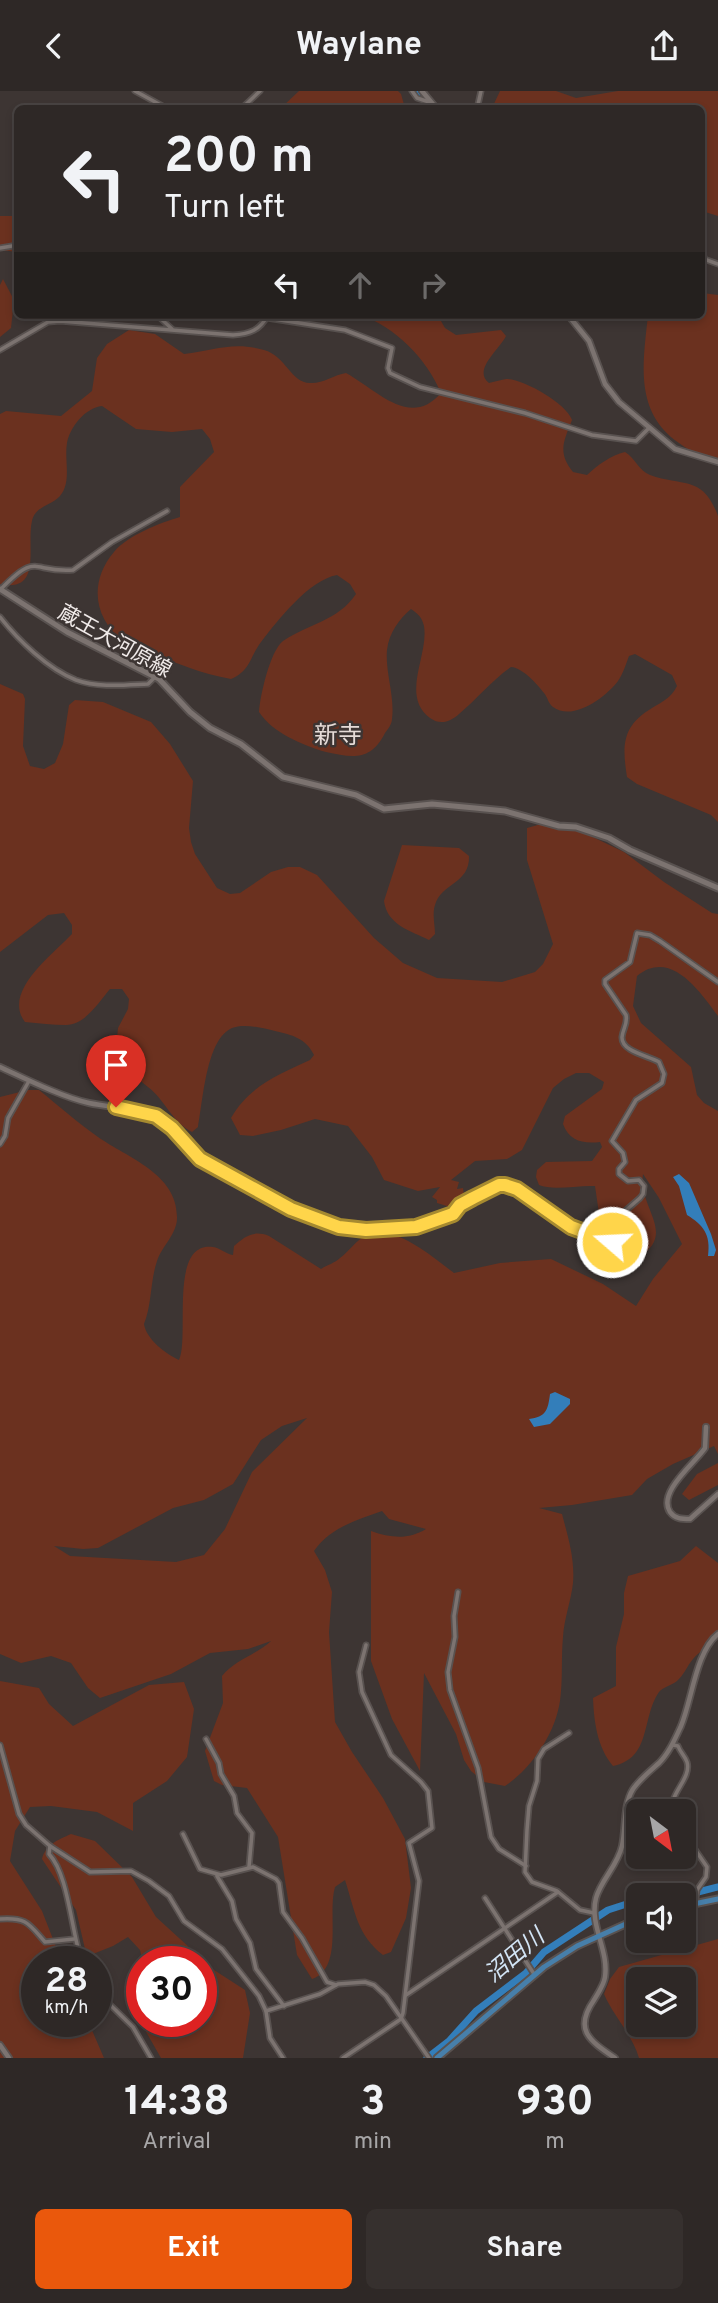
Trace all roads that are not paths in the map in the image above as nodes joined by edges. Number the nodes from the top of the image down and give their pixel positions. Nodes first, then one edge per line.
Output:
1 (135, 91) edge
2 (260, 91) edge
3 (412, 91) edge
4 (422, 91) edge
5 (424, 100) junction
6 (161, 105) edge
7 (245, 105) edge
8 (431, 105) edge
9 (161, 319) edge
10 (265, 319) edge
11 (284, 319) edge
12 (571, 319) edge
13 (173, 330) junction
14 (0, 350) edge
15 (649, 428) junction
16 (718, 462) edge
17 (167, 511) dead end
18 (0, 589) edge
19 (0, 617) edge
20 (155, 677) junction
21 (718, 888) edge
22 (718, 982) edge
23 (0, 1067) edge
24 (29, 1081) junction
25 (0, 1144) edge
26 (437, 1220) joint
27 (706, 1427) dead end
28 (718, 1494) edge
29 (458, 1592) dead end
30 (718, 1634) edge
31 (366, 1645) dead end
32 (569, 1733) dead end
33 (206, 1739) dead end
34 (0, 1745) edge
35 (673, 1745) junction
36 (673, 1799) edge
37 (183, 1835) dead end
38 (50, 1846) junction
39 (696, 1851) edge
40 (526, 1866) junction
41 (249, 1867) junction
42 (217, 1875) junction
43 (558, 1892) junction
44 (696, 1897) edge
45 (485, 1898) dead end
46 (718, 1899) edge
47 (696, 1904) edge
48 (594, 1913) junction
49 (0, 1919) edge
50 (626, 1924) edge
51 (505, 1928) junction
52 (599, 1935) junction
53 (74, 1939) junction
54 (76, 1946) edge
55 (534, 1974) junction
56 (336, 1985) junction
57 (405, 1995) junction
58 (284, 2006) junction
59 (112, 2008) edge
60 (266, 2011) junction
61 (401, 2019) junction
62 (0, 2045) edge
63 (9, 2058) edge
64 (151, 2058) edge
65 (283, 2058) edge
66 (343, 2058) edge
67 (429, 2058) edge
68 (437, 2058) edge
69 (615, 2058) edge

1 - 6 street
2 - 7 street
3 - 5 street
4 - 5 street
5 - 8 street
9 - 13 street
10 - 13 street
11 - 15 street
12 - 15 street
13 - 14 street
15 - 16 street
17 - 18 street
18 - 20 main road, 蔵王大河原線
19 - 20 street
20 - 21 main road, 蔵王大河原線
22 - 26 street
23 - 24 street
24 - 25 street
24 - 26 street
27 - 28 street
29 - 40 street
30 - 35 street
31 - 57 street
32 - 40 street
33 - 41 street
34 - 38 street
35 - 36 street
35 - 48 street
37 - 42 street
38 - 53 street
38 - 60 street
39 - 44 street
40 - 43 street
41 - 42 street
41 - 56 street
42 - 58 street
43 - 48 street
43 - 51 street
45 - 51 street
46 - 47 main road
48 - 52 street
49 - 53 street
50 - 52 main road
51 - 55 street
51 - 57 street
52 - 55 main road
52 - 69 street
53 - 54 street
55 - 68 main road
56 - 58 street
56 - 61 street
57 - 61 street
58 - 60 street
59 - 64 street
60 - 65 street
61 - 66 street
61 - 67 street
62 - 63 street

